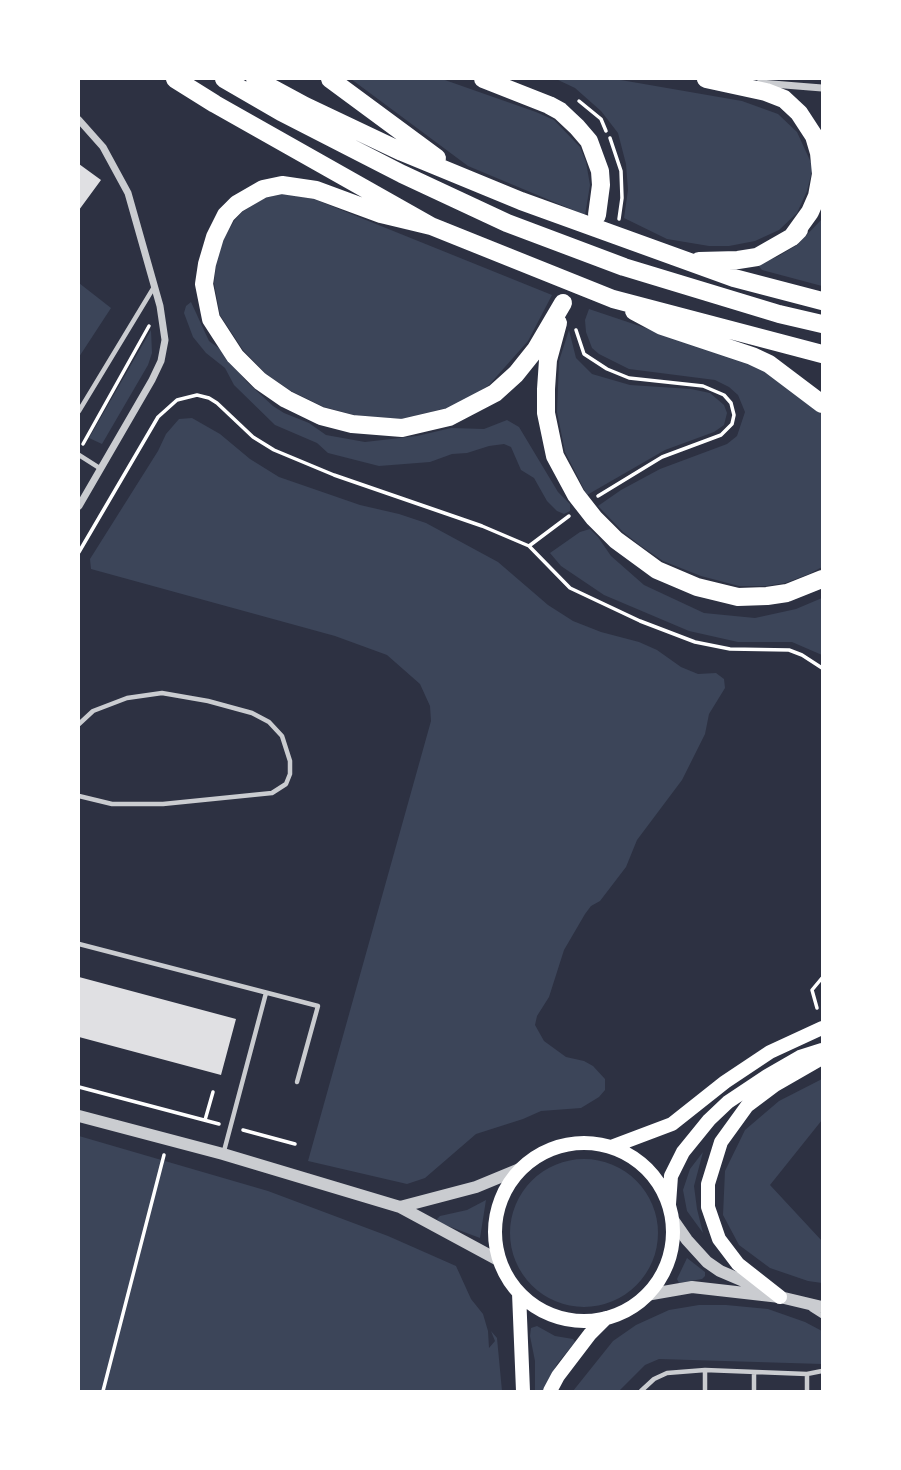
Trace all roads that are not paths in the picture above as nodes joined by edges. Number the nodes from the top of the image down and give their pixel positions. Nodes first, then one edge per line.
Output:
1 (175, 79) edge
2 (224, 79) edge
3 (255, 79) edge
4 (330, 79) edge
5 (483, 79) edge
6 (707, 79) edge
7 (822, 88) edge
8 (79, 120) edge
9 (463, 176) junction
10 (822, 204) edge
11 (597, 215) dead end
12 (431, 226) junction
13 (792, 237) junction
14 (688, 261) junction
15 (155, 286) junction
16 (613, 299) junction
17 (822, 301) edge
18 (822, 324) edge
19 (822, 354) edge
20 (822, 404) edge
21 (79, 411) edge
22 (79, 454) edge
23 (101, 468) junction
24 (79, 506) edge
25 (822, 579) edge
26 (79, 724) edge
27 (79, 796) edge
28 (79, 944) edge
29 (266, 993) junction
30 (822, 1028) edge
31 (822, 1050) edge
32 (822, 1058) edge
33 (296, 1082) dead end
34 (79, 1116) edge
35 (611, 1147) junction
36 (223, 1154) junction
37 (522, 1168) junction
38 (400, 1208) junction
39 (670, 1211) junction
40 (500, 1261) junction
41 (519, 1293) junction
42 (646, 1295) junction
43 (780, 1297) junction
44 (802, 1302) junction
45 (822, 1307) edge
46 (822, 1316) edge
47 (607, 1318) junction
48 (705, 1370) junction
49 (754, 1372) junction
50 (822, 1373) edge
51 (810, 1374) junction
52 (523, 1391) edge
53 (551, 1391) edge
54 (641, 1391) edge
55 (705, 1391) edge
56 (754, 1391) edge
57 (807, 1391) edge

1 - 12 highway
2 - 18 highway
3 - 9 highway
4 - 9 highway
5 - 11 highway
6 - 7 street
6 - 13 highway
8 - 15 street
9 - 14 highway
10 - 13 highway
12 - 16 highway
12 - 25 highway
13 - 14 highway
14 - 17 highway
15 - 21 lane
15 - 23 street
16 - 19 highway
16 - 20 highway
22 - 23 lane
23 - 24 street
26 - 27 lane
28 - 29 lane
29 - 33 lane
29 - 36 lane
30 - 35 main road
31 - 39 main road
32 - 43 main road
34 - 36 street
35 - 37 main road
35 - 39 main road
36 - 38 street
37 - 38 street
37 - 40 main road
38 - 40 street
39 - 42 main road
39 - 43 street
40 - 41 main road
41 - 47 main road
41 - 52 main road
42 - 43 street
42 - 47 main road
43 - 44 street
44 - 45 street
44 - 46 lane
47 - 53 main road
48 - 49 lane
48 - 54 lane
48 - 55 lane
49 - 51 lane
49 - 56 lane
50 - 51 lane
51 - 57 lane

